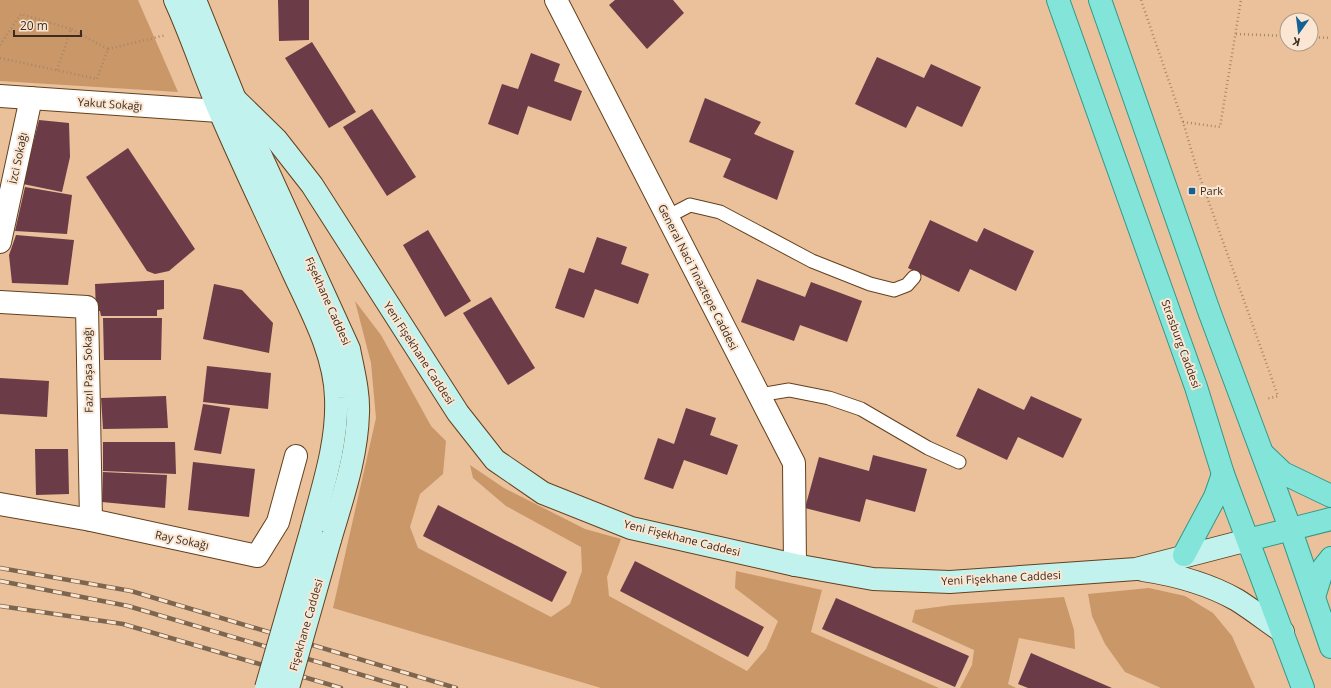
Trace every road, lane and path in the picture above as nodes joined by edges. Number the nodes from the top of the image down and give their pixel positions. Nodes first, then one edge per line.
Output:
1 (175, 0) edge
2 (195, 0) edge
3 (556, 0) edge
4 (1058, 0) edge
5 (1100, 0) edge
6 (1141, 0) edge
7 (1241, 0) edge
8 (71, 29) junction
9 (189, 29) junction
10 (1236, 34) junction
11 (1279, 36) edge
12 (1319, 37) edge
13 (1331, 38) edge
14 (0, 45) edge
15 (108, 49) junction
16 (0, 58) edge
17 (57, 70) junction
18 (97, 79) junction
19 (0, 96) edge
20 (31, 98) junction
21 (102, 103) junction
22 (227, 105) junction
23 (1183, 122) junction
24 (667, 217) junction
25 (0, 242) edge
26 (914, 277) dead end
27 (0, 302) edge
28 (759, 395) junction
29 (1243, 406) junction
30 (1259, 450) junction
31 (296, 456) dead end
32 (959, 462) dead end
33 (1223, 474) junction
34 (1331, 496) edge
35 (0, 504) edge
36 (1331, 519) edge
37 (91, 520) junction
38 (1290, 528) junction
39 (1248, 540) junction
40 (1184, 555) junction
41 (1331, 558) edge
42 (795, 565) junction
43 (1136, 569) junction
44 (1314, 597) junction
45 (1283, 632) junction
46 (1331, 647) edge
47 (266, 688) edge
48 (288, 688) edge
49 (1303, 688) edge

1 - 9 main road, Fişekhane Caddesi
2 - 22 main road, Fişekhane Caddesi
3 - 24 street, General Naci Tınaztepe Caddesi
4 - 33 main road, Strasburg Caddesi
5 - 29 main road
6 - 23 path
7 - 10 path
8 - 14 path
8 - 15 path
8 - 17 path
9 - 15 path
9 - 22 main road, Fişekhane Caddesi
10 - 11 path
10 - 23 path
12 - 13 path
15 - 18 path
16 - 17 path
17 - 18 path
18 - 21 path
19 - 20 street, Yakut Sokağı
20 - 21 street, Yakut Sokağı
20 - 25 street, İzci Sokağı
21 - 22 street, Yakut Sokağı
22 - 42 main road, Yeni Fişekhane Caddesi
22 - 47 main road, Fişekhane Caddesi, bridge
22 - 48 main road, Fişekhane Caddesi, bridge
23 - 29 path
24 - 26 lane
24 - 28 street, General Naci Tınaztepe Caddesi
27 - 37 street, Fazıl Paşa Sokağı
28 - 32 lane
28 - 42 street, General Naci Tınaztepe Caddesi
29 - 30 main road
30 - 34 main road
30 - 38 main road
31 - 37 street, Ray Sokağı
33 - 39 main road, Strasburg Caddesi
33 - 40 main road
35 - 37 street, Ray Sokağı
36 - 38 main road
38 - 39 main road
38 - 44 main road
39 - 40 main road
39 - 45 main road, Strasburg Caddesi
40 - 43 main road
41 - 44 main road
42 - 43 main road, Yeni Fişekhane Caddesi
43 - 45 main road
44 - 46 main road
45 - 49 main road, Strasburg Caddesi

